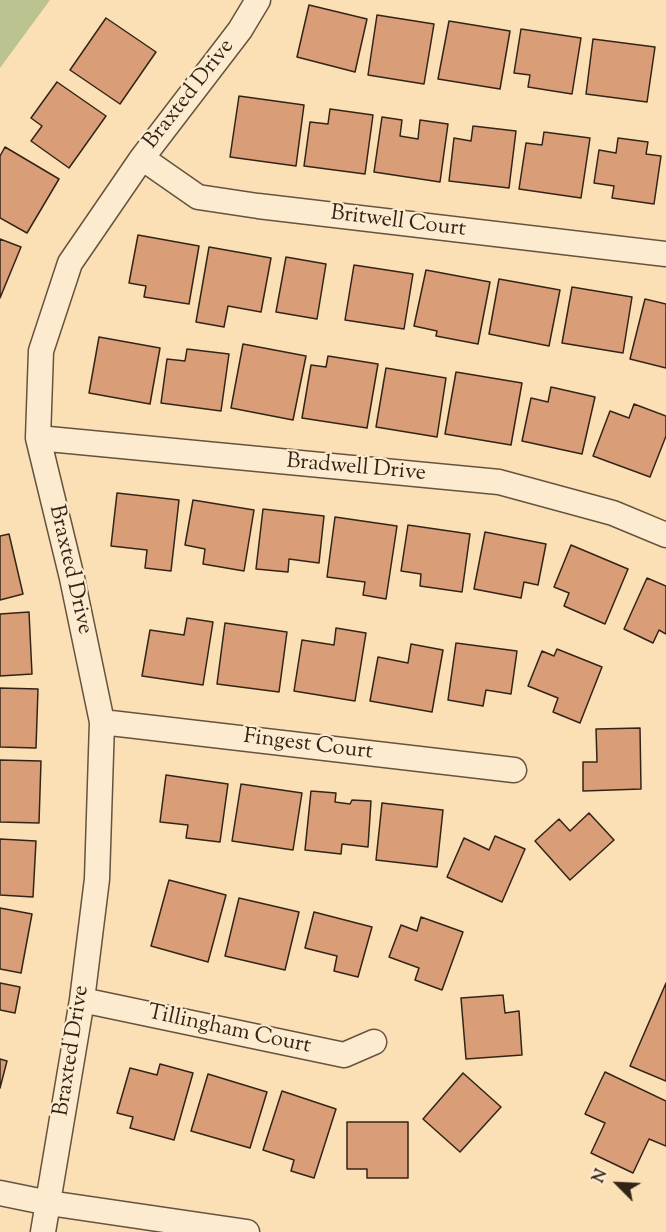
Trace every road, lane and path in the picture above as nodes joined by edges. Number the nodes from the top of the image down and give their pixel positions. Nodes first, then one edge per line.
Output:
1 (258, 0) edge
2 (142, 158) junction
3 (666, 254) edge
4 (38, 438) junction
5 (666, 535) edge
6 (102, 722) junction
7 (514, 770) dead end
8 (82, 999) junction
9 (374, 1042) dead end
10 (0, 1193) edge
11 (49, 1203) junction
12 (43, 1232) edge
13 (247, 1232) edge

1 - 2 street, Braxted Drive
2 - 3 street, Britwell Court
2 - 4 street, Braxted Drive
4 - 5 street, Bradwell Drive
4 - 6 street, Braxted Drive
6 - 7 street, Fingest Court
6 - 8 street, Braxted Drive
8 - 9 street, Tillingham Court
8 - 11 street, Braxted Drive
10 - 11 street
11 - 12 street, Braxted Drive
11 - 13 street

